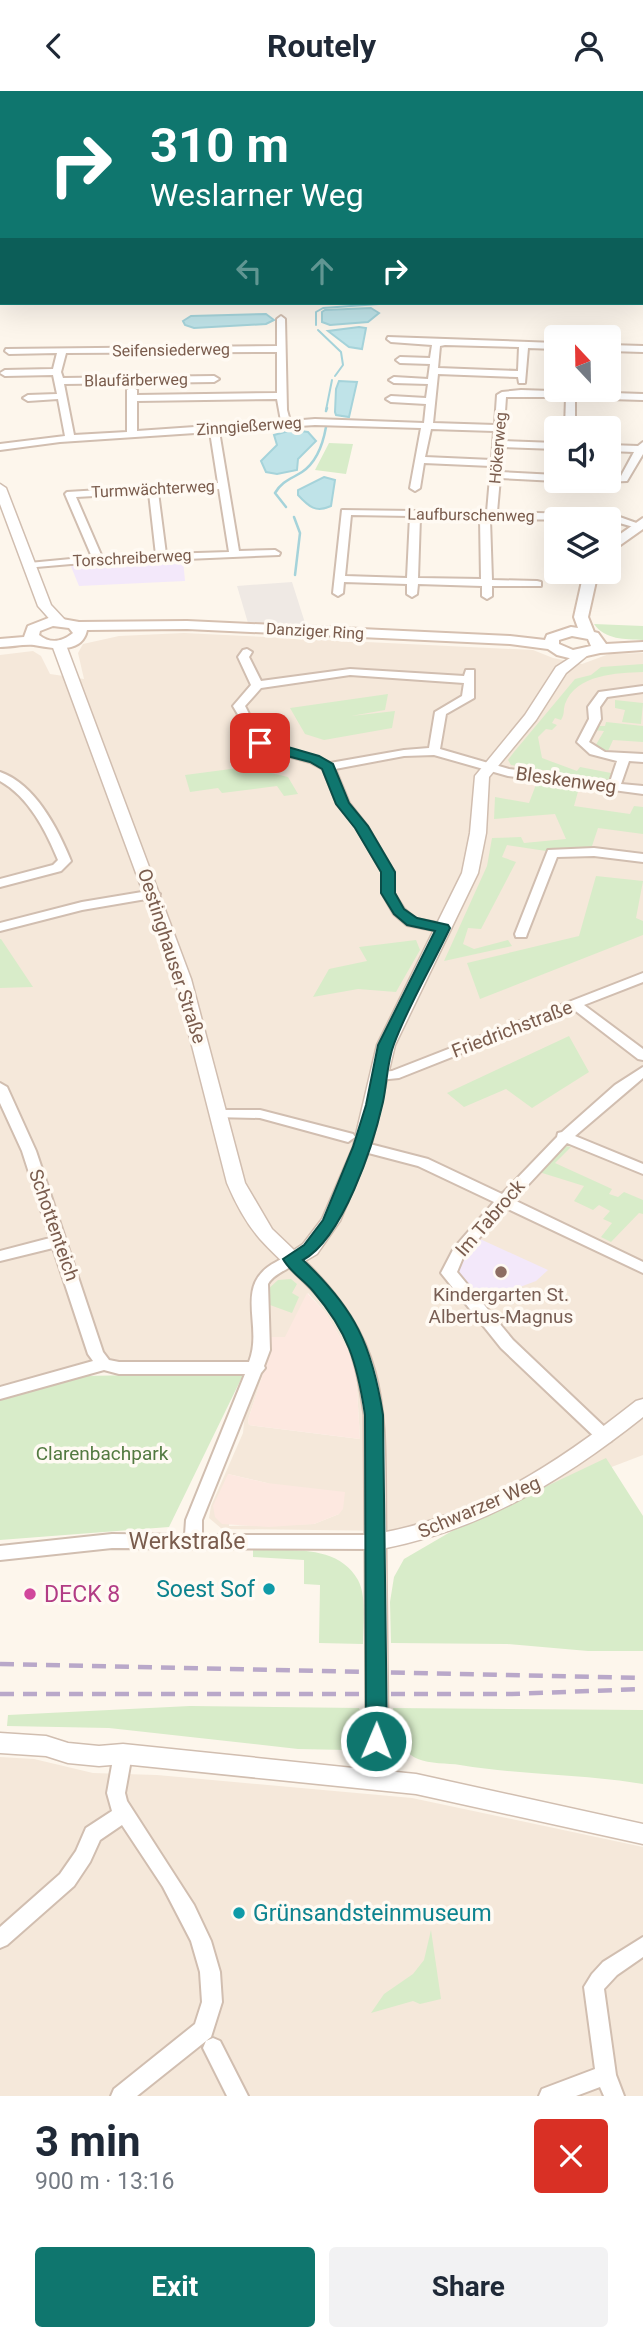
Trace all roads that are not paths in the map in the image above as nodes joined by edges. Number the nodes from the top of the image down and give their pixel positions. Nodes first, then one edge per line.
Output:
1 (281, 319) dead end
2 (391, 339) dead end
3 (439, 343) junction
4 (524, 344) junction
5 (544, 345) edge
6 (621, 348) edge
7 (279, 349) junction
8 (643, 349) edge
9 (9, 351) dead end
10 (62, 352) junction
11 (400, 360) dead end
12 (214, 364) junction
13 (434, 366) junction
14 (5, 373) dead end
15 (523, 374) junction
16 (58, 377) junction
17 (133, 380) junction
18 (394, 380) dead end
19 (433, 382) junction
20 (521, 393) junction
21 (544, 393) edge
22 (621, 395) edge
23 (62, 396) junction
24 (283, 396) junction
25 (215, 397) junction
26 (643, 397) edge
27 (28, 398) dead end
28 (132, 398) junction
29 (391, 399) dead end
30 (430, 401) junction
31 (286, 424) junction
32 (428, 426) junction
33 (498, 428) junction
34 (214, 429) junction
35 (132, 434) junction
36 (70, 438) junction
37 (498, 444) junction
38 (544, 446) edge
39 (0, 447) edge
40 (621, 448) edge
41 (641, 448) edge
42 (420, 460) junction
43 (497, 463) junction
44 (497, 475) junction
45 (544, 477) edge
46 (621, 479) edge
47 (223, 485) junction
48 (0, 488) edge
49 (415, 488) dead end
50 (153, 489) junction
51 (415, 514) junction
52 (489, 516) junction
53 (640, 524) edge
54 (621, 539) edge
55 (234, 552) junction
56 (275, 553) dead end
57 (161, 556) junction
58 (98, 559) junction
59 (29, 566) junction
60 (340, 579) junction
61 (412, 581) junction
62 (486, 583) junction
63 (537, 584) dead end
64 (587, 584) edge
65 (338, 593) dead end
66 (412, 594) dead end
67 (487, 596) dead end
68 (581, 617) junction
69 (51, 622) junction
70 (79, 630) junction
71 (570, 631) junction
72 (32, 637) junction
73 (594, 641) junction
74 (0, 642) edge
75 (59, 645) junction
76 (555, 645) junction
77 (643, 646) edge
78 (247, 652) dead end
79 (581, 655) junction
80 (561, 670) junction
81 (257, 685) junction
82 (643, 689) edge
83 (434, 751) junction
84 (624, 758) junction
85 (643, 758) edge
86 (490, 764) junction
87 (328, 767) junction
88 (0, 776) edge
89 (614, 787) junction
90 (643, 790) edge
91 (643, 857) edge
92 (0, 883) edge
93 (153, 894) junction
94 (0, 927) edge
95 (443, 928) junction
96 (521, 934) dead end
97 (643, 977) edge
98 (575, 1005) junction
99 (643, 1056) edge
100 (643, 1071) edge
101 (379, 1076) junction
102 (0, 1087) edge
103 (218, 1114) junction
104 (563, 1136) junction
105 (355, 1142) junction
106 (643, 1169) edge
107 (503, 1202) junction
108 (59, 1241) junction
109 (0, 1256) edge
110 (291, 1259) junction
111 (643, 1268) edge
112 (104, 1364) junction
113 (257, 1368) junction
114 (0, 1393) edge
115 (643, 1406) edge
116 (605, 1437) junction
117 (193, 1540) junction
118 (375, 1542) junction
119 (0, 1553) edge
120 (0, 1743) edge
121 (123, 1753) junction
122 (374, 1779) junction
123 (124, 1813) junction
124 (643, 1834) edge
125 (0, 1939) edge
126 (643, 1946) edge
127 (213, 2048) dead end
128 (606, 2075) junction
129 (121, 2096) edge
130 (238, 2096) edge
131 (549, 2096) edge
132 (614, 2096) edge

1 - 7 street
2 - 3 street
3 - 4 street
3 - 13 street
4 - 5 street
4 - 15 street
6 - 8 street
7 - 12 street, Seifensiederweg
7 - 24 street
9 - 10 street, Seifensiederweg
10 - 12 street, Seifensiederweg
10 - 16 street
11 - 13 street
12 - 17 street, Blaufärberweg
12 - 25 street
13 - 15 street
13 - 19 street
14 - 16 street
15 - 20 street
16 - 17 street, Blaufärberweg
16 - 23 street
17 - 28 street
18 - 19 street
19 - 30 street
20 - 21 street, Hökerweg
20 - 33 street, Hökerweg
22 - 26 street, Hökerweg
23 - 27 street
23 - 36 street
24 - 25 street
24 - 31 street
25 - 28 street
28 - 35 street
29 - 30 street
30 - 32 street
31 - 32 street, Zinngießerweg
31 - 34 street, Zinngießerweg
32 - 33 street, Zinngießerweg
32 - 42 street
33 - 37 street, Hökerweg
34 - 35 street, Zinngießerweg
34 - 47 street
35 - 36 street, Zinngießerweg
36 - 39 street, Zinngießerweg
37 - 38 street
37 - 43 street, Hökerweg
40 - 41 street
41 - 46 street
42 - 43 street
42 - 49 street
43 - 44 street, Hökerweg
44 - 45 street
44 - 52 street, Hökerweg
47 - 50 street, Turmwächterweg
47 - 55 street
48 - 59 street
50 - 57 street
50 - 58 street, Turmwächterweg
51 - 52 street, Laufburschenweg
51 - 60 street, Laufburschenweg
51 - 61 street
52 - 53 street, Laufburschenweg
52 - 62 street, Hökerweg
53 - 54 main road
55 - 56 street, Torschreiberweg
55 - 57 street, Torschreiberweg
57 - 58 street, Torschreiberweg
58 - 59 street, Torschreiberweg
59 - 69 street
60 - 61 street
60 - 65 street
61 - 62 street
61 - 66 street
62 - 63 street
62 - 67 street, Hökerweg
64 - 68 main road
68 - 71 main road
68 - 73 main road
69 - 70 main road
69 - 72 main road
70 - 75 main road
70 - 76 main road, Danziger Ring
71 - 73 main road
71 - 76 main road
72 - 74 main road
72 - 75 main road
73 - 77 main road
73 - 79 main road
75 - 93 street, Oestinghauser Straße
76 - 79 main road, Danziger Ring
76 - 80 street
78 - 81 street
79 - 80 street
80 - 86 street
81 - 83 street
81 - 87 street
82 - 84 street
83 - 86 street, Bleskenweg
83 - 87 street
84 - 85 street
84 - 89 street
86 - 89 street, Bleskenweg
86 - 95 street
87 - 95 street
88 - 92 street
89 - 90 street, Bleskenweg
91 - 96 street
93 - 94 street
93 - 103 street, Oestinghauser Straße
95 - 101 street
97 - 98 street, Friedrichstraße
98 - 99 street
98 - 101 street, Friedrichstraße
100 - 104 street, Im Tabrock
101 - 105 street
102 - 108 street, Schottenteich
103 - 105 street
103 - 110 street, Oestinghauser Straße
104 - 106 street
104 - 107 street, Im Tabrock
105 - 107 street
105 - 110 street
107 - 111 street
107 - 116 street, Im Tabrock
108 - 109 street
108 - 112 street, Schottenteich
110 - 113 street
110 - 118 street, Oestinghauser Straße
112 - 113 street
112 - 114 street
113 - 117 street
115 - 116 street, Schwarzer Weg
116 - 118 street, Schwarzer Weg
117 - 118 street, Werkstraße
117 - 119 street, Werkstraße
118 - 122 street, Oestinghauser Straße
120 - 121 street
121 - 122 street
121 - 123 street
122 - 124 street
123 - 125 street
123 - 129 street
126 - 128 street
127 - 130 street
128 - 131 street
128 - 132 street

